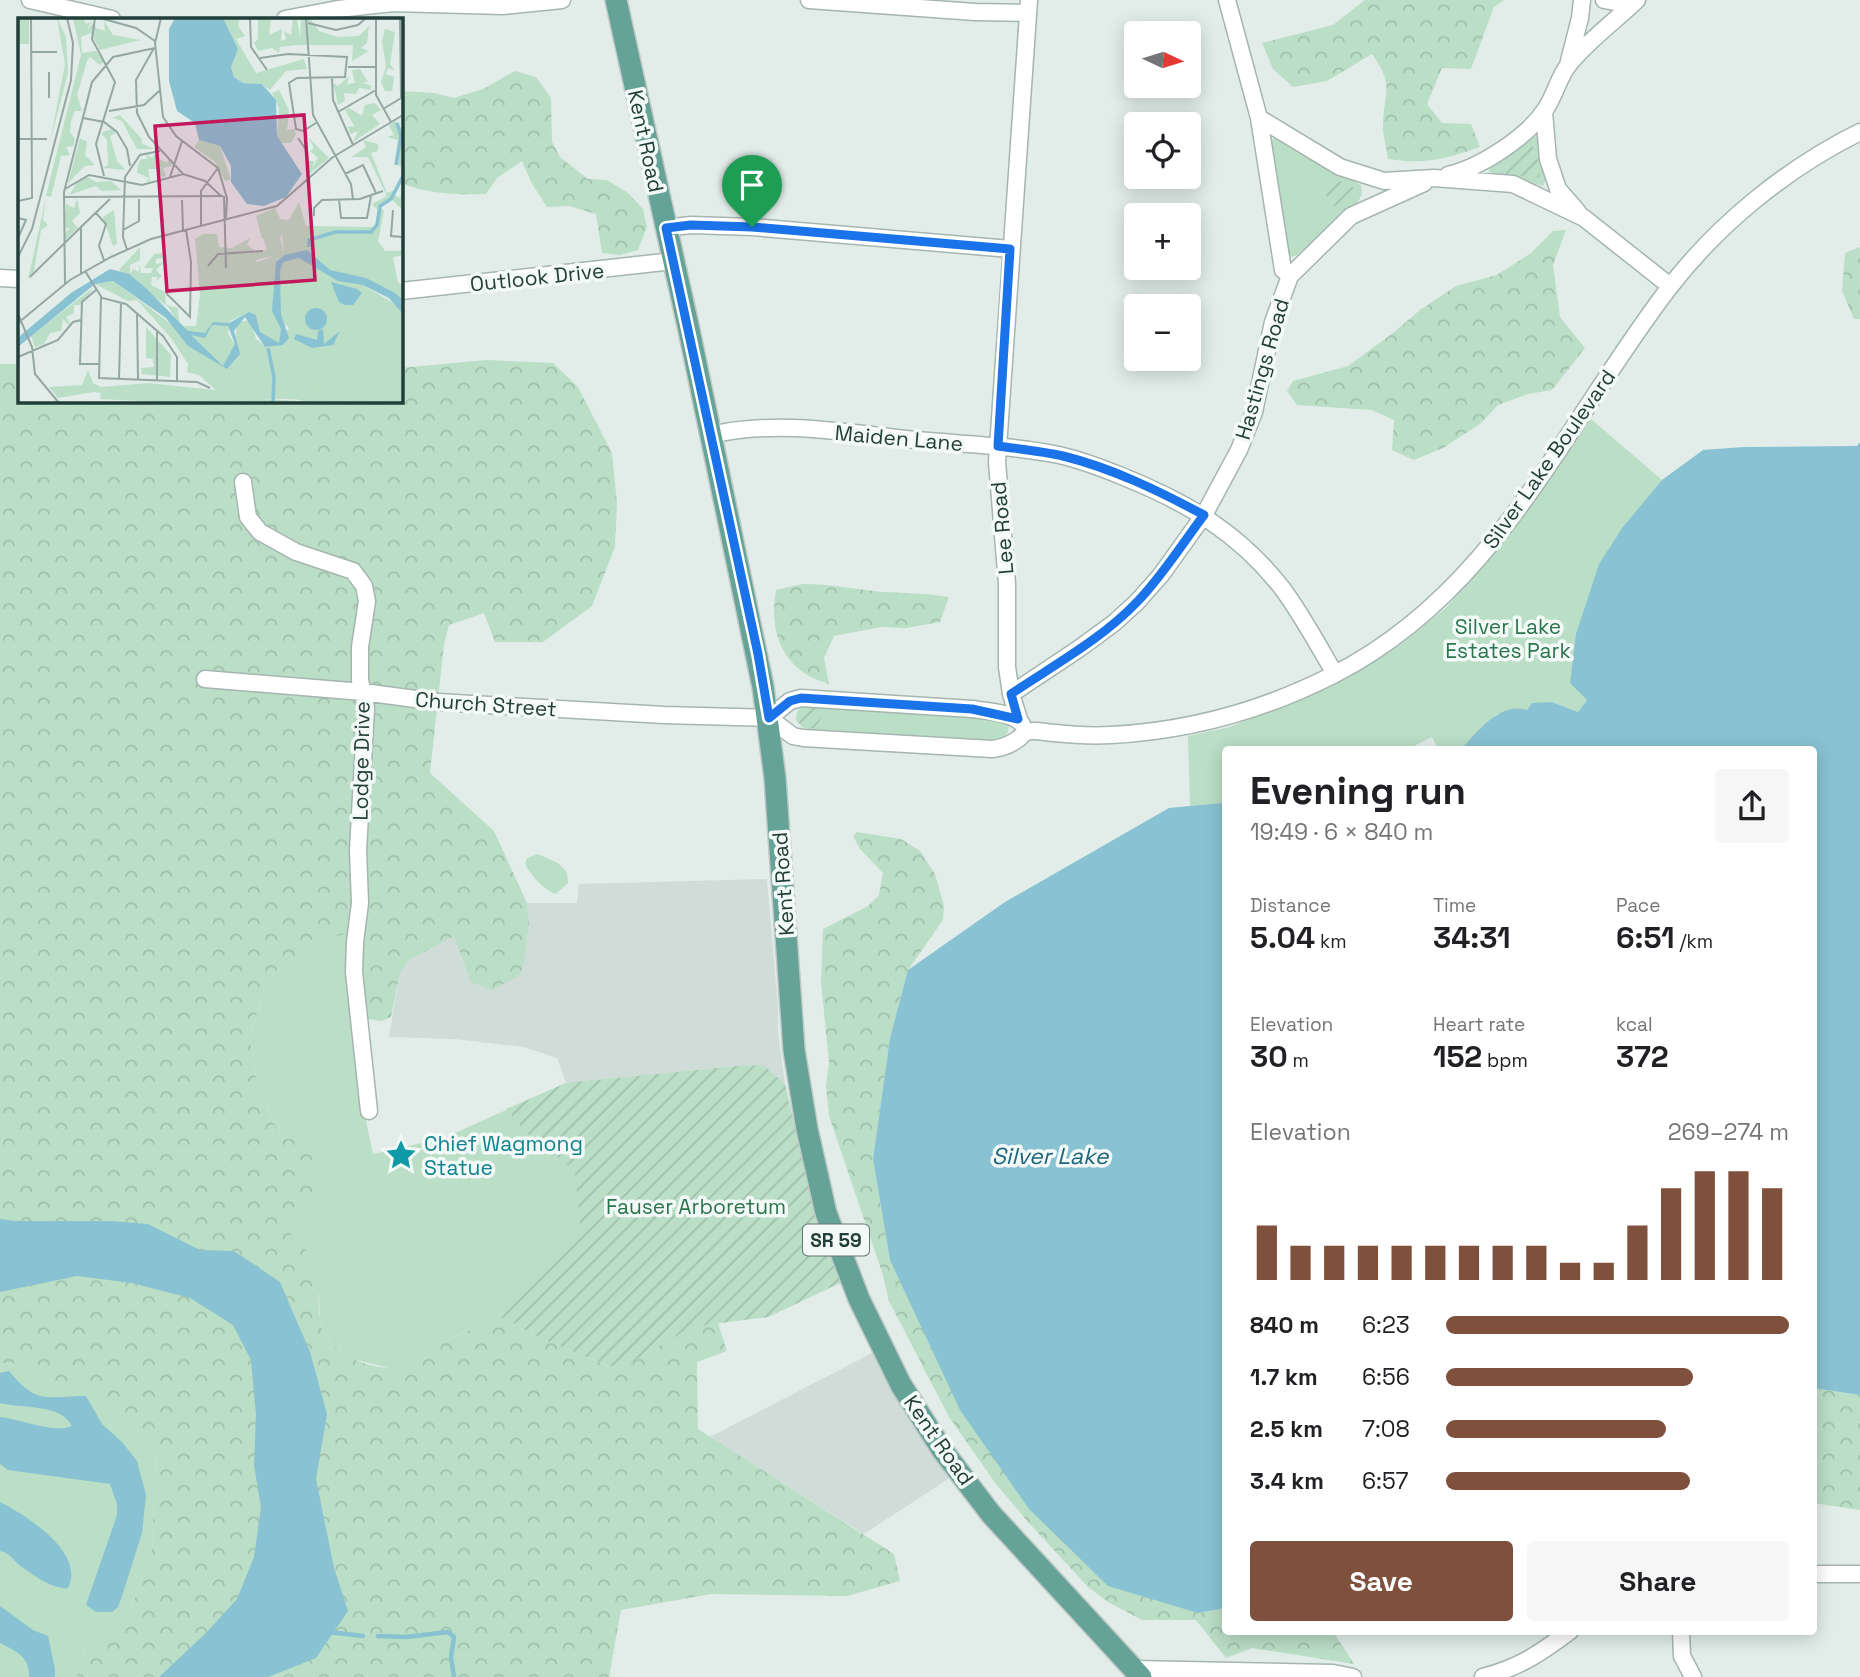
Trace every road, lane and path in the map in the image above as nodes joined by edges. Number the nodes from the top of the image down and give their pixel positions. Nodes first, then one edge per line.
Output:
1 (30, 0) edge
2 (562, 0) edge
3 (616, 0) edge
4 (808, 0) edge
5 (1227, 0) edge
6 (1582, 0) edge
7 (1604, 0) edge
8 (1634, 2) edge
9 (1028, 6) edge
10 (108, 18) edge
11 (291, 18) edge
12 (1568, 65) junction
13 (1544, 111) junction
14 (1259, 118) junction
15 (1860, 132) edge
16 (1434, 178) junction
17 (1584, 218) junction
18 (666, 228) junction
19 (1010, 249) junction
20 (673, 261) junction
21 (1290, 276) junction
22 (0, 278) edge
23 (18, 279) edge
24 (1670, 286) junction
25 (402, 291) edge
26 (711, 435) junction
27 (998, 446) junction
28 (243, 482) dead end
29 (1204, 515) junction
30 (1335, 674) junction
31 (205, 679) dead end
32 (363, 692) junction
33 (1011, 694) junction
34 (769, 718) junction
35 (1023, 725) junction
36 (369, 1111) dead end
37 (1817, 1574) edge
38 (1860, 1574) edge
39 (1565, 1635) edge
40 (1681, 1635) edge
41 (1138, 1673) edge
42 (1353, 1677) edge
43 (1483, 1677) edge
44 (1693, 1677) edge

1 - 10 street
2 - 11 street
3 - 18 main road, Kent Road / SR 59
4 - 9 street
5 - 14 street, Hastings Road
6 - 12 street
7 - 8 street
8 - 12 street
9 - 19 street, Lee Road
12 - 13 street
13 - 16 street
13 - 17 street
14 - 16 street
14 - 21 street, Hastings Road
15 - 24 street, Silver Lake Boulevard
16 - 17 street
16 - 21 street
17 - 24 street
18 - 19 street
18 - 20 main road, Kent Road / SR 59
19 - 27 street, Lee Road
20 - 25 street, Outlook Drive
20 - 26 main road, Kent Road / SR 59
21 - 29 street, Hastings Road
22 - 23 street
24 - 30 street, Silver Lake Boulevard
26 - 27 street, Maiden Lane
26 - 34 main road, Kent Road / SR 59
27 - 29 street, Maiden Lane
27 - 33 street, Lee Road
28 - 32 street, Lodge Drive
29 - 30 street, Maiden Lane
29 - 33 street, Hastings Road
30 - 35 street, Silver Lake Boulevard
31 - 32 street, Church Street
32 - 34 street, Church Street
32 - 36 street, Lodge Drive
33 - 35 street, Lee Road
34 - 35 street, Silver Lake Boulevard
34 - 35 street
34 - 41 main road, Kent Road / SR 59
37 - 38 street
39 - 43 street
40 - 44 street
41 - 42 street

